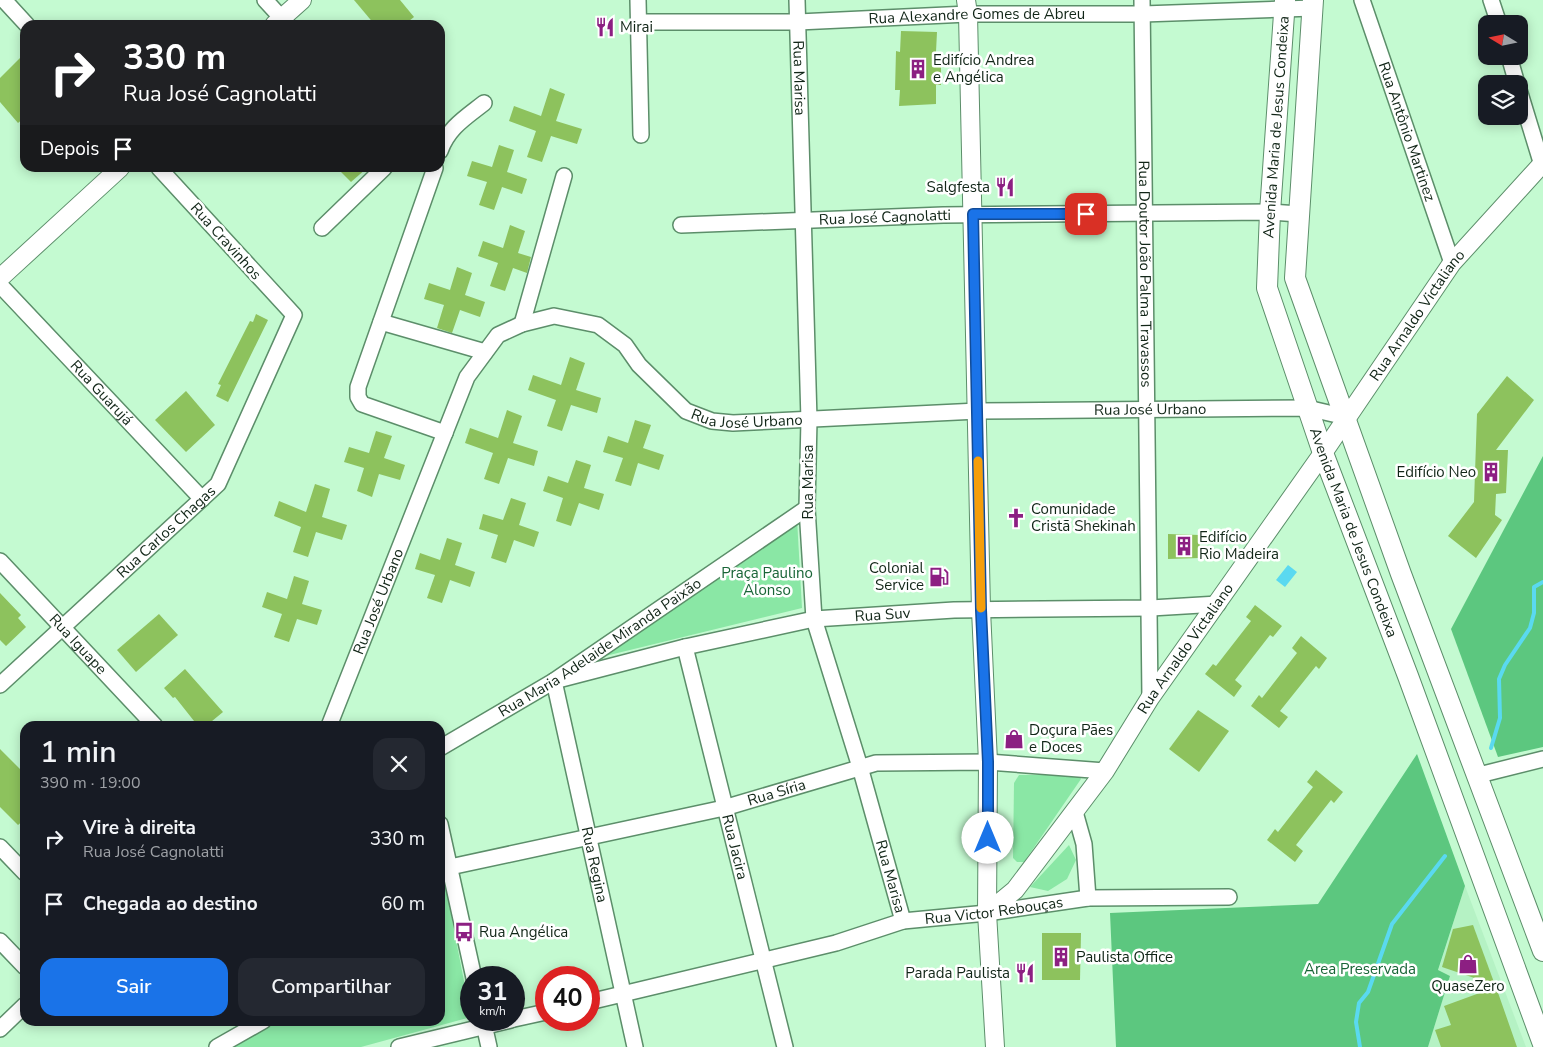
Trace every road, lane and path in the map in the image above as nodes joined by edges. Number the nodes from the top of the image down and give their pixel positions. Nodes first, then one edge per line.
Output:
1 (4, 0) edge
2 (265, 0) edge
3 (302, 0) edge
4 (638, 0) edge
5 (797, 0) edge
6 (1362, 0) edge
7 (1492, 0) edge
8 (1285, 4) edge
9 (1313, 4) edge
10 (967, 7) edge
11 (1143, 7) edge
12 (1496, 15) edge
13 (23, 20) edge
14 (279, 20) edge
15 (284, 20) edge
16 (639, 22) junction
17 (798, 22) junction
18 (484, 103) dead end
19 (1528, 119) edge
20 (641, 135) dead end
21 (445, 138) edge
22 (1542, 164) edge
23 (116, 172) edge
24 (163, 172) edge
25 (380, 172) edge
26 (433, 172) edge
27 (564, 176) dead end
28 (1270, 212) junction
29 (973, 214) junction
30 (1143, 214) junction
31 (1299, 214) junction
32 (802, 220) junction
33 (681, 225) dead end
34 (322, 228) dead end
35 (1452, 263) junction
36 (0, 278) edge
37 (0, 285) edge
38 (294, 315) joint
39 (381, 322) junction
40 (522, 324) junction
41 (485, 352) junction
42 (1307, 408) junction
43 (978, 411) junction
44 (1147, 411) junction
45 (1346, 417) junction
46 (809, 420) junction
47 (445, 433) junction
48 (1323, 453) junction
49 (202, 499) junction
50 (806, 508) junction
51 (0, 561) edge
52 (1365, 565) junction
53 (1401, 574) junction
54 (1218, 604) junction
55 (1151, 608) junction
56 (981, 610) junction
57 (814, 619) junction
58 (62, 629) junction
59 (685, 647) junction
60 (1436, 668) junction
61 (1408, 676) junction
62 (554, 681) junction
63 (0, 685) edge
64 (1150, 698) junction
65 (150, 721) edge
66 (330, 721) edge
67 (445, 745) edge
68 (1543, 759) edge
69 (988, 762) junction
70 (860, 766) junction
71 (1105, 771) junction
72 (1479, 775) junction
73 (724, 808) junction
74 (1076, 812) junction
75 (588, 839) junction
76 (445, 846) edge
77 (0, 847) edge
78 (450, 867) junction
79 (20, 868) edge
80 (1229, 897) dead end
81 (1088, 898) junction
82 (987, 913) junction
83 (903, 922) junction
84 (0, 940) edge
85 (1543, 951) edge
86 (765, 960) junction
87 (20, 962) edge
88 (471, 966) edge
89 (623, 994) junction
90 (600, 999) edge
91 (20, 1010) edge
92 (2, 1023) edge
93 (254, 1026) edge
94 (460, 1030) edge
95 (485, 1031) edge
96 (1543, 1044) edge
97 (216, 1047) edge
98 (400, 1047) edge
99 (489, 1047) edge
100 (635, 1047) edge
101 (786, 1047) edge
102 (995, 1047) edge

1 - 13 street
2 - 14 street
3 - 15 street
4 - 16 street
5 - 17 street, Rua Marisa
6 - 35 street, Rua Antônio Martinez
7 - 12 street
8 - 9 street, Rua Alexandre Gomes de Abreu
8 - 11 street, Rua Alexandre Gomes de Abreu
8 - 28 main road, Avenida Maria de Jesus Condeixa
9 - 31 main road, Avenida Maria de Jesus Condeixa
10 - 11 street, Rua Alexandre Gomes de Abreu
10 - 17 street, Rua Alexandre Gomes de Abreu
10 - 29 street
11 - 30 street, Rua Doutor João Palma Travassos
16 - 17 street, Rua Alexandre Gomes de Abreu
16 - 20 street
17 - 32 street, Rua Marisa
18 - 21 street
19 - 22 street
22 - 35 street, Rua Arnaldo Victaliano
23 - 36 street
24 - 38 street, Rua Cravinhos
25 - 34 street
26 - 39 street
27 - 40 street
28 - 30 street, Rua José Cagnolatti
28 - 31 street, Rua José Cagnolatti
28 - 42 main road, Avenida Maria de Jesus Condeixa
29 - 30 street, Rua José Cagnolatti
29 - 32 street, Rua José Cagnolatti
29 - 43 street
30 - 44 street, Rua Doutor João Palma Travassos
31 - 45 main road, Avenida Maria de Jesus Condeixa
32 - 33 street, Rua José Cagnolatti
32 - 46 street, Rua Marisa
35 - 45 street, Rua Arnaldo Victaliano
37 - 49 street, Rua Guarujá
38 - 49 street, Rua Carlos Chagas
39 - 41 street
39 - 47 street
40 - 41 street, Rua José Urbano
40 - 46 street, Rua José Urbano
41 - 47 street, Rua José Urbano
42 - 44 street, Rua José Urbano
42 - 45 street, Rua José Urbano
42 - 48 main road, Avenida Maria de Jesus Condeixa
43 - 44 street, Rua José Urbano
43 - 46 street, Rua José Urbano
43 - 56 street
44 - 55 street, Rua Doutor João Palma Travassos
45 - 48 street, Rua Arnaldo Victaliano
45 - 53 main road, Avenida Maria de Jesus Condeixa
46 - 50 street, Rua Marisa
47 - 66 street, Rua José Urbano
48 - 52 main road, Avenida Maria de Jesus Condeixa
48 - 54 street, Rua Arnaldo Victaliano
49 - 58 street, Rua Carlos Chagas
50 - 57 street, Rua Marisa
50 - 62 street, Rua Maria Adelaide Miranda Paixão
51 - 58 street, Rua Iguape
52 - 53 main road
52 - 61 main road, Avenida Maria de Jesus Condeixa
53 - 60 main road, Avenida Maria de Jesus Condeixa
54 - 55 street, Rua Suv
54 - 64 street, Rua Arnaldo Victaliano
55 - 56 street, Rua Suv
55 - 64 street, Rua Doutor João Palma Travassos
56 - 57 street, Rua Suv
56 - 69 street
57 - 59 street, Rua Suv
57 - 70 street, Rua Marisa
58 - 63 street, Rua Carlos Chagas
58 - 65 street, Rua Iguape
59 - 62 street, Rua Suv
59 - 73 street, Rua Jacira
60 - 61 main road
60 - 72 main road, Avenida Maria de Jesus Condeixa
61 - 96 main road, Avenida Maria de Jesus Condeixa
62 - 67 street, Rua Maria Adelaide Miranda Paixão
62 - 75 street, Rua Regina
64 - 71 street, Rua Arnaldo Victaliano
68 - 72 street
69 - 70 street, Rua Síria
69 - 71 street, Rua Síria
69 - 82 street
70 - 73 street, Rua Síria
70 - 83 street, Rua Marisa
71 - 74 street, Rua Arnaldo Victaliano
72 - 85 main road, Avenida Maria de Jesus Condeixa
73 - 75 street, Rua Síria
73 - 86 street, Rua Jacira
74 - 81 street
74 - 82 street, Rua Arnaldo Victaliano
75 - 78 street, Rua Síria
75 - 89 street, Rua Regina
76 - 78 street
77 - 79 street
78 - 88 street
80 - 81 street, Rua Victor Rebouças
81 - 82 street, Rua Victor Rebouças
82 - 83 street, Rua Victor Rebouças
82 - 102 street
83 - 86 street, Rua Victor Rebouças
84 - 87 street
86 - 89 street, Rua Victor Rebouças
86 - 101 street, Rua Jacira
89 - 90 street, Rua Victor Rebouças
89 - 100 street, Rua Regina
91 - 92 street
93 - 97 street
94 - 98 street
95 - 99 street

